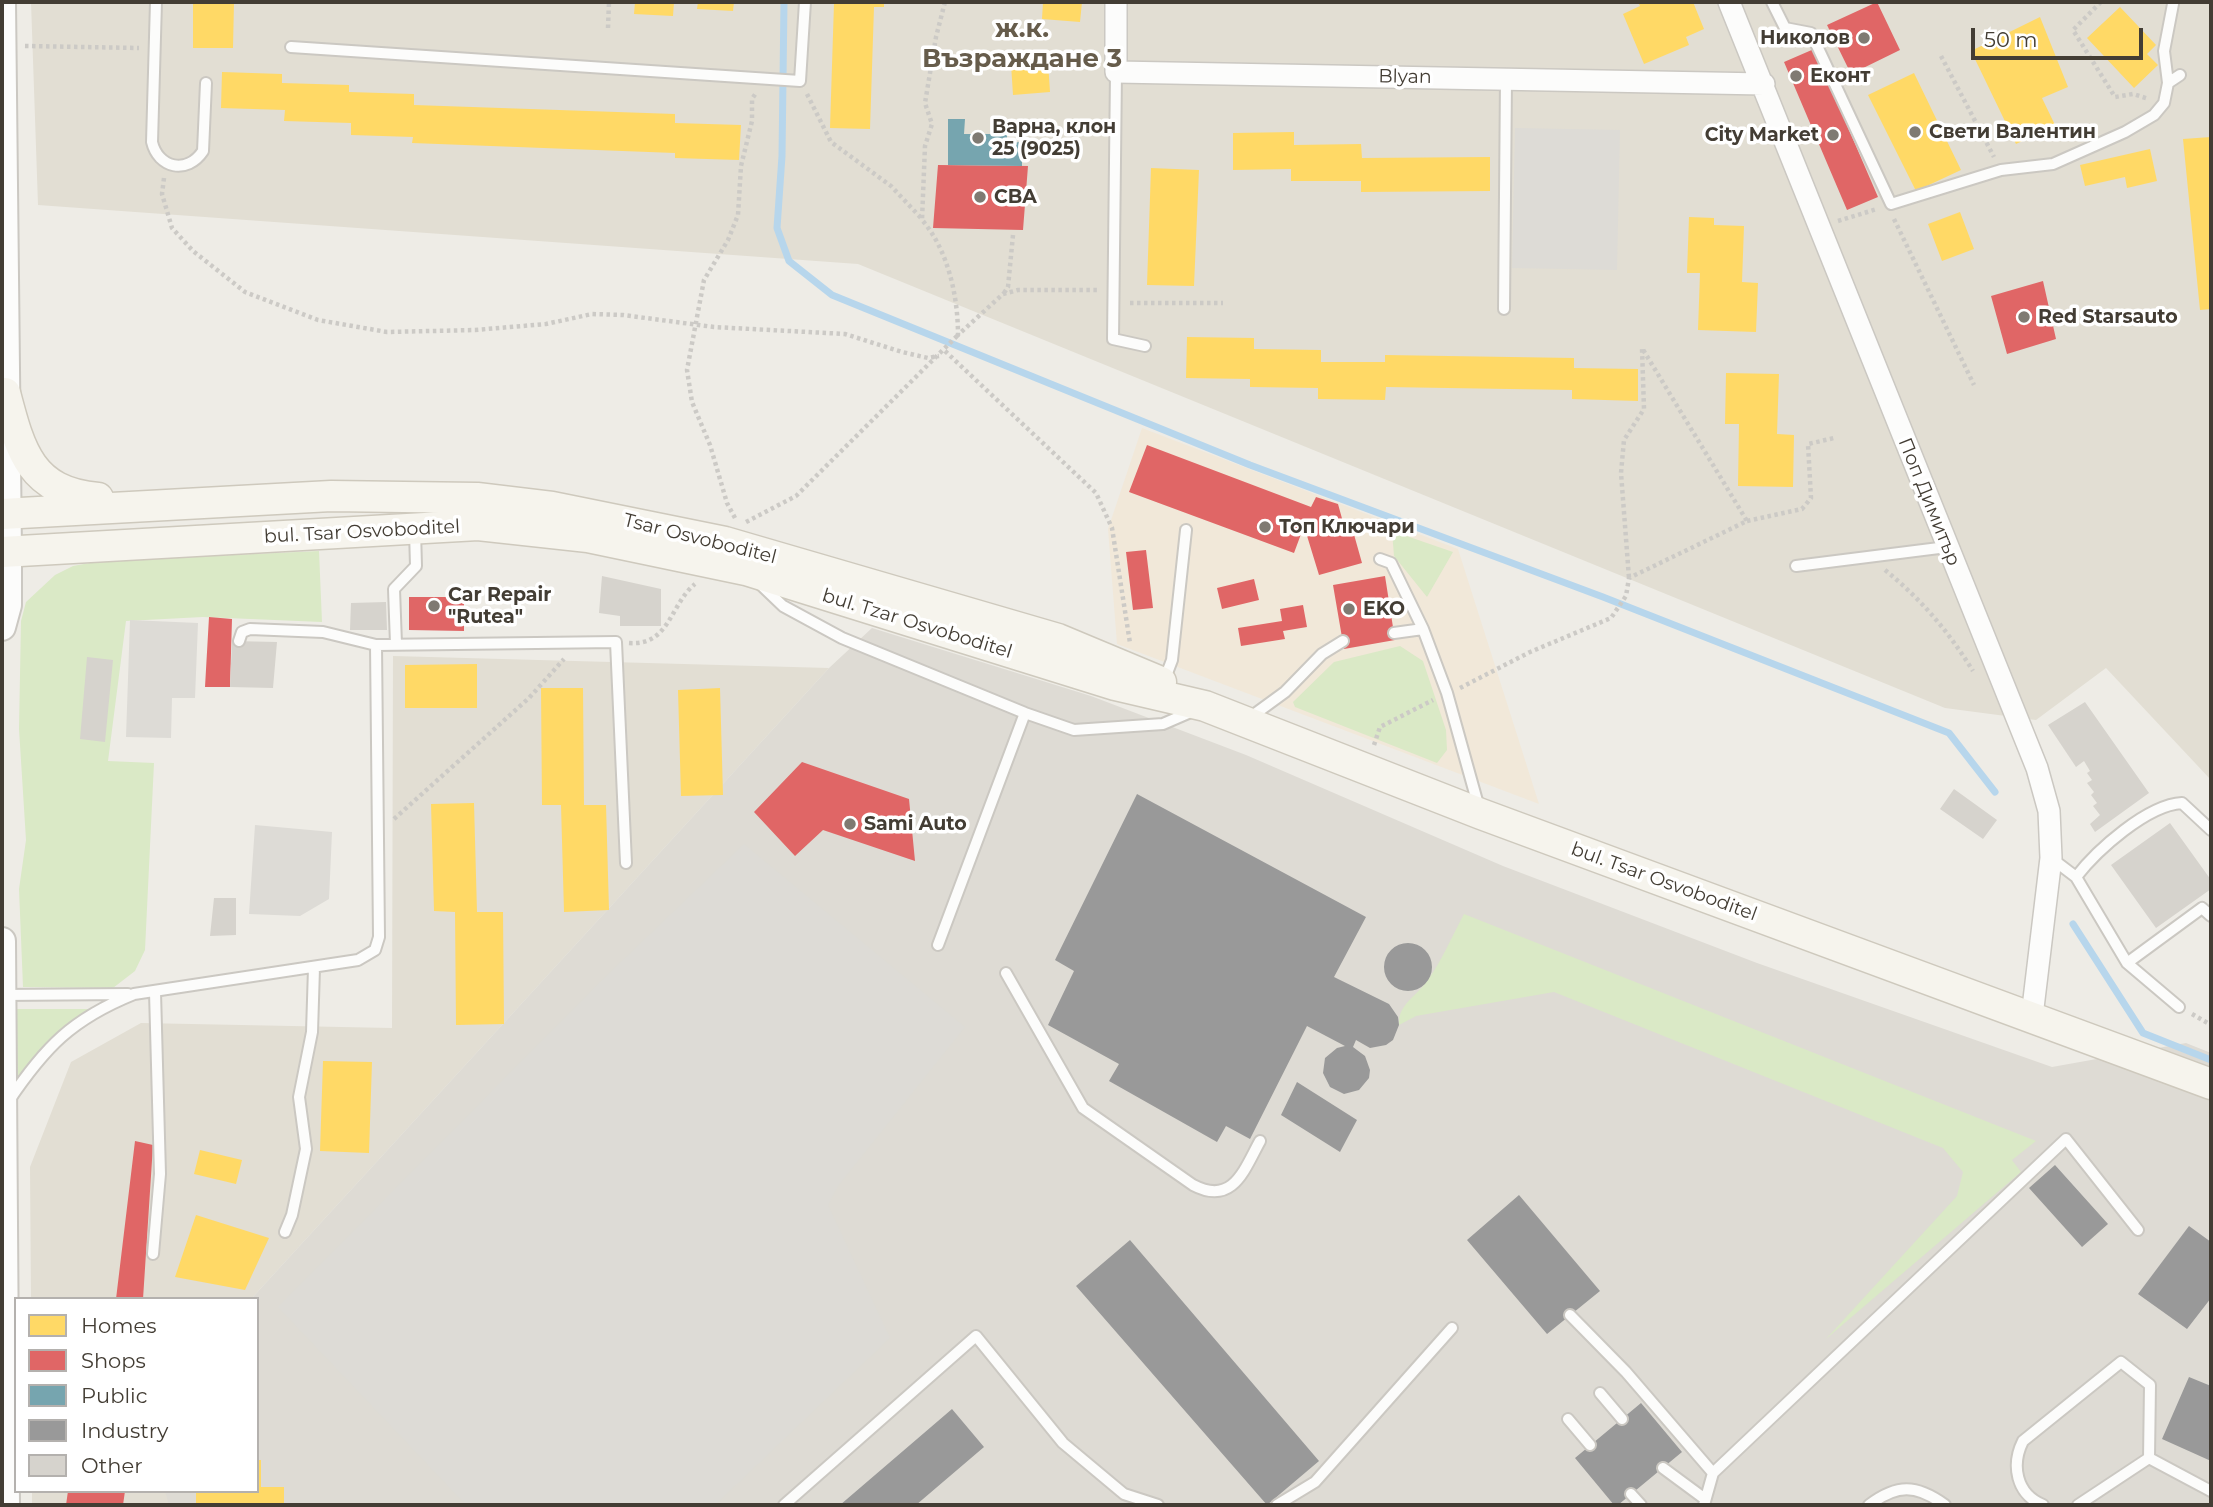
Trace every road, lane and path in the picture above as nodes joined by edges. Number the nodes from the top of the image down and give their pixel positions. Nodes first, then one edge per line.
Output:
1 (2, 2) edge
2 (156, 2) edge
3 (610, 2) edge
4 (805, 2) edge
5 (945, 2) edge
6 (1116, 2) edge
7 (1729, 2) edge
8 (1772, 2) edge
9 (2101, 2) edge
10 (2174, 4) dead end
11 (608, 29) dead end
12 (4, 45) edge
13 (291, 47) dead end
14 (155, 48) junction
15 (1941, 56) dead end
16 (1116, 72) junction
17 (2180, 75) dead end
18 (767, 78) junction
19 (1506, 79) junction
20 (800, 81) junction
21 (206, 83) dead end
22 (2168, 83) junction
23 (1764, 84) junction
24 (2164, 103) junction
25 (166, 163) junction
26 (2001, 170) junction
27 (1891, 204) junction
28 (922, 220) junction
29 (1820, 226) junction
30 (1013, 235) dead end
31 (1114, 290) junction
32 (1003, 294) junction
33 (1114, 303) junction
34 (1223, 303) dead end
35 (1504, 309) dead end
36 (694, 324) junction
37 (958, 335) junction
38 (1145, 346) dead end
39 (945, 350) junction
40 (939, 356) junction
41 (1974, 385) dead end
42 (5, 393) junction
43 (1834, 438) dead end
44 (172, 504) junction
45 (4, 513) edge
46 (1747, 521) junction
47 (415, 528) junction
48 (1186, 530) dead end
49 (1947, 547) junction
50 (5, 552) edge
51 (1380, 559) dead end
52 (1871, 559) junction
53 (1796, 566) dead end
54 (732, 568) junction
55 (1629, 578) junction
56 (2, 627) edge
57 (1423, 629) junction
58 (279, 631) junction
59 (1394, 633) dead end
60 (239, 641) dead end
61 (1343, 641) dead end
62 (268, 642) dead end
63 (616, 642) junction
64 (581, 643) junction
65 (376, 645) junction
66 (396, 645) junction
67 (1135, 670) junction
68 (1977, 679) dead end
69 (1163, 683) junction
70 (1447, 693) junction
71 (1205, 706) junction
72 (1026, 713) junction
73 (1245, 721) junction
74 (1366, 767) junction
75 (1481, 814) junction
76 (2211, 830) edge
77 (378, 833) junction
78 (2051, 858) junction
79 (626, 863) dead end
80 (2076, 877) junction
81 (2211, 916) edge
82 (2, 941) edge
83 (938, 945) dead end
84 (2127, 963) junction
85 (314, 968) junction
86 (1006, 973) dead end
87 (155, 992) junction
88 (134, 994) junction
89 (2, 995) edge
90 (2179, 1007) dead end
91 (2032, 1016) junction
92 (2211, 1084) edge
93 (3, 1110) edge
94 (1260, 1141) dead end
95 (2138, 1230) dead end
96 (285, 1232) dead end
97 (153, 1254) dead end
98 (1570, 1315) dead end
99 (1452, 1328) dead end
100 (1600, 1392) dead end
101 (1568, 1419) dead end
102 (1622, 1419) dead end
103 (1590, 1445) dead end
104 (2149, 1458) junction
105 (1663, 1468) dead end
106 (1713, 1473) junction
107 (2211, 1491) edge
108 (1631, 1494) dead end
109 (1704, 1502) edge
110 (6, 1505) edge
111 (784, 1505) edge
112 (1158, 1505) edge
113 (1277, 1505) edge
114 (1641, 1505) edge
115 (1869, 1505) edge
116 (1945, 1505) edge
117 (2043, 1505) edge
118 (2078, 1505) edge

1 - 12 street
2 - 14 lane
3 - 11 path
4 - 20 lane
5 - 28 path
6 - 16 street
7 - 23 street, Поп Димитър
8 - 27 lane
9 - 24 path
10 - 22 lane
12 - 14 path
12 - 42 street
13 - 18 lane
14 - 25 lane
15 - 26 path
16 - 19 street, Blyan
16 - 31 lane
17 - 22 lane
18 - 20 lane
18 - 36 path
19 - 23 street, Blyan
19 - 35 lane
20 - 28 path
21 - 25 lane
22 - 24 lane
23 - 29 street, Поп Димитър
24 - 26 lane
25 - 36 path
26 - 27 lane
27 - 29 path
27 - 41 path
28 - 37 path
29 - 49 street, Поп Димитър
30 - 32 path
31 - 32 path
31 - 33 lane
32 - 37 path
33 - 34 path
33 - 38 lane
36 - 40 path
36 - 40 path
37 - 39 path
39 - 40 path
39 - 67 path
42 - 44 main road
42 - 45 street
43 - 46 path
44 - 45 main road
44 - 67 main road, Tsar Osvoboditel
45 - 50 street
46 - 55 path
46 - 55 path
47 - 50 main road, bul. Tsar Osvoboditel
47 - 54 main road, bul. Tsar Osvoboditel
47 - 66 lane
48 - 69 lane
49 - 52 lane
49 - 78 street, Поп Димитър
50 - 56 street
51 - 57 lane
52 - 53 lane
52 - 68 path
54 - 63 path
54 - 71 main road, bul. Tsar Osvoboditel
54 - 72 lane
55 - 70 path
57 - 59 lane
57 - 70 lane
58 - 60 lane
58 - 62 lane
58 - 65 lane
61 - 73 lane
63 - 64 lane
63 - 79 lane
64 - 66 lane
64 - 77 path
65 - 66 lane
65 - 77 lane
67 - 69 main road, Tsar Osvoboditel
69 - 71 main road, Tsar Osvoboditel
70 - 74 path
70 - 75 lane
71 - 72 lane
71 - 73 main road, bul. Tsar Osvoboditel
72 - 83 lane
73 - 74 main road, bul. Tsar Osvoboditel
74 - 75 main road, bul. Tsar Osvoboditel
75 - 91 main road, bul. Tsar Osvoboditel
76 - 80 lane
77 - 85 lane
78 - 80 lane
78 - 91 street, Поп Димитър
80 - 84 lane
81 - 84 lane
82 - 89 street
84 - 90 lane
85 - 87 lane
85 - 96 lane
86 - 94 lane
87 - 88 lane
87 - 97 lane
88 - 89 lane
88 - 93 lane
89 - 93 street
91 - 92 main road, bul. Tsar Osvoboditel
93 - 110 street
95 - 106 lane
98 - 106 lane
99 - 113 lane
100 - 102 lane
101 - 103 lane
104 - 107 lane
104 - 117 lane
104 - 118 lane
105 - 109 lane
106 - 109 lane
108 - 114 lane
111 - 112 lane
115 - 116 lane

